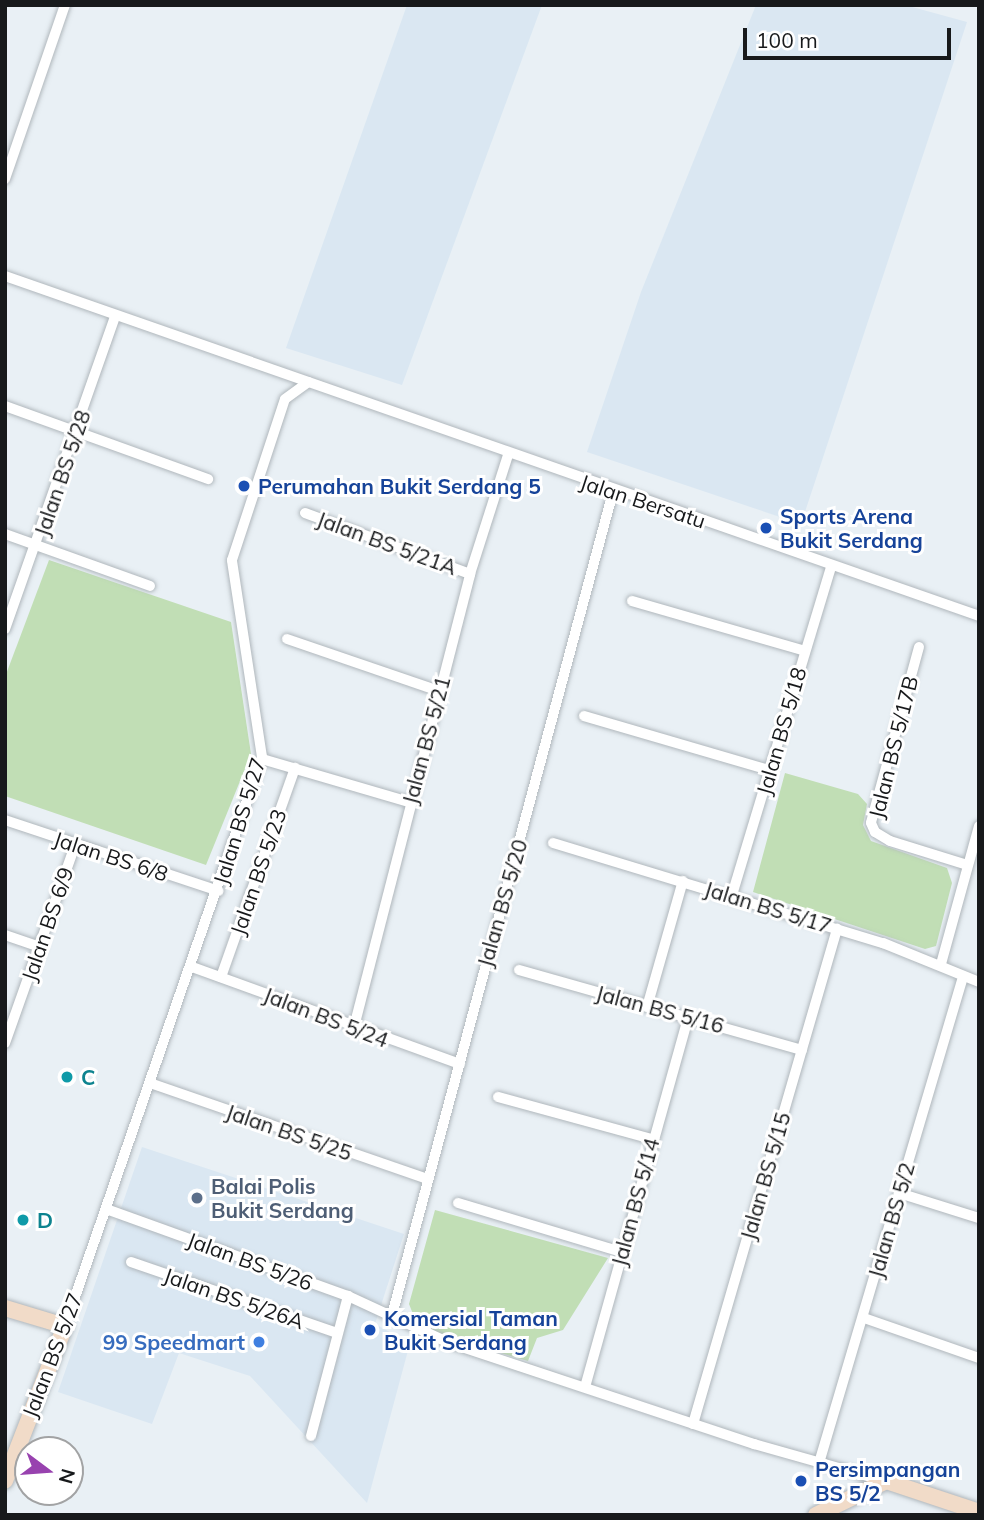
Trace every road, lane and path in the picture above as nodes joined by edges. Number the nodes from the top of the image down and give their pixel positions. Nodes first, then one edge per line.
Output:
1 (65, 5) edge
2 (5, 179) edge
3 (5, 276) edge
4 (115, 316) junction
5 (308, 382) junction
6 (5, 406) edge
7 (78, 432) junction
8 (508, 455) junction
9 (208, 479) dead end
10 (613, 492) junction
11 (305, 513) dead end
12 (5, 534) edge
13 (37, 545) junction
14 (831, 567) junction
15 (470, 574) junction
16 (150, 586) dead end
17 (632, 601) dead end
18 (979, 617) edge
19 (5, 629) edge
20 (287, 639) dead end
21 (919, 647) dead end
22 (804, 650) junction
23 (439, 691) junction
24 (584, 716) dead end
25 (262, 759) junction
26 (295, 768) junction
27 (769, 770) junction
28 (410, 802) junction
29 (5, 820) edge
30 (979, 827) edge
31 (553, 843) dead end
32 (75, 845) junction
33 (967, 865) junction
34 (683, 881) junction
35 (218, 891) junction
36 (732, 895) junction
37 (836, 929) junction
38 (5, 935) edge
39 (40, 947) junction
40 (941, 964) junction
41 (192, 967) junction
42 (519, 970) dead end
43 (221, 977) junction
44 (962, 977) junction
45 (979, 982) edge
46 (647, 1006) junction
47 (688, 1018) junction
48 (354, 1027) junction
49 (5, 1043) edge
50 (802, 1050) junction
51 (460, 1065) junction
52 (150, 1083) junction
53 (498, 1097) dead end
54 (652, 1139) junction
55 (428, 1179) junction
56 (899, 1193) junction
57 (458, 1203) dead end
58 (106, 1209) junction
59 (979, 1218) edge
60 (621, 1252) junction
61 (131, 1262) dead end
62 (348, 1296) junction
63 (5, 1308) edge
64 (392, 1315) junction
65 (864, 1318) junction
66 (65, 1326) junction
67 (337, 1334) junction
68 (979, 1358) edge
69 (584, 1387) junction
70 (693, 1424) junction
71 (311, 1436) dead end
72 (820, 1463) junction
73 (5, 1481) edge
74 (886, 1481) junction
75 (979, 1512) edge
76 (816, 1515) edge

1 - 2 street
3 - 4 street
4 - 5 street
4 - 7 street, Jalan BS 5/28
5 - 8 street, Jalan Bersatu
5 - 25 street, Jalan BS 5/27
6 - 7 street
7 - 9 street
7 - 13 street, Jalan BS 5/28
8 - 10 street, Jalan Bersatu
8 - 15 street, Jalan BS 5/21
10 - 14 street, Jalan Bersatu
10 - 51 street, Jalan BS 5/20
11 - 15 street, Jalan BS 5/21A
12 - 13 street
13 - 16 street
13 - 19 street, Jalan BS 5/28
14 - 18 street, Jalan Bersatu
14 - 22 street, Jalan BS 5/18
15 - 23 street, Jalan BS 5/21
17 - 22 street
20 - 23 street
21 - 33 street, Jalan BS 5/17B
22 - 27 street, Jalan BS 5/18
23 - 28 street, Jalan BS 5/21
24 - 27 street
25 - 26 street
25 - 35 street, Jalan BS 5/27
26 - 28 street
26 - 43 street, Jalan BS 5/23
27 - 36 street, Jalan BS 5/18
28 - 48 street, Jalan BS 5/21
29 - 32 street, Jalan BS 6/8
30 - 33 street
31 - 34 street, Jalan BS 5/17
32 - 35 street, Jalan BS 6/8
32 - 39 street, Jalan BS 6/9
33 - 40 street
34 - 36 street, Jalan BS 5/17
34 - 46 street
35 - 41 street, Jalan BS 5/27
36 - 37 street, Jalan BS 5/17
37 - 40 street, Jalan BS 5/17
37 - 50 street, Jalan BS 5/15
38 - 39 street
39 - 49 street, Jalan BS 6/9
40 - 44 street, Jalan BS 5/17
41 - 43 street, Jalan BS 5/24
41 - 52 street, Jalan BS 5/27
42 - 46 street, Jalan BS 5/16
43 - 48 street, Jalan BS 5/24
44 - 45 street, Jalan BS 5/17
44 - 56 street, Jalan BS 5/2
46 - 47 street, Jalan BS 5/16
47 - 50 street, Jalan BS 5/16
47 - 54 street, Jalan BS 5/14
48 - 51 street, Jalan BS 5/24
50 - 70 street, Jalan BS 5/15
51 - 55 street, Jalan BS 5/20
52 - 55 street, Jalan BS 5/25
52 - 58 street, Jalan BS 5/27
53 - 54 street
54 - 60 street, Jalan BS 5/14
55 - 64 street, Jalan BS 5/20
56 - 59 street
56 - 65 street, Jalan BS 5/2
57 - 60 street
58 - 62 street, Jalan BS 5/26
58 - 66 street, Jalan BS 5/27
60 - 69 street, Jalan BS 5/14
61 - 67 street, Jalan BS 5/26A
62 - 64 street, Jalan BS 5/26
62 - 67 street
63 - 66 street
64 - 69 street, Jalan BS 5/26
65 - 68 street
65 - 72 street, Jalan BS 5/2
66 - 73 street, Jalan BS 5/27
67 - 71 street
69 - 70 street, Jalan BS 5/26
70 - 72 street, Jalan BS 5/26
72 - 74 street, Jalan BS 5/26
74 - 75 street
74 - 76 street

